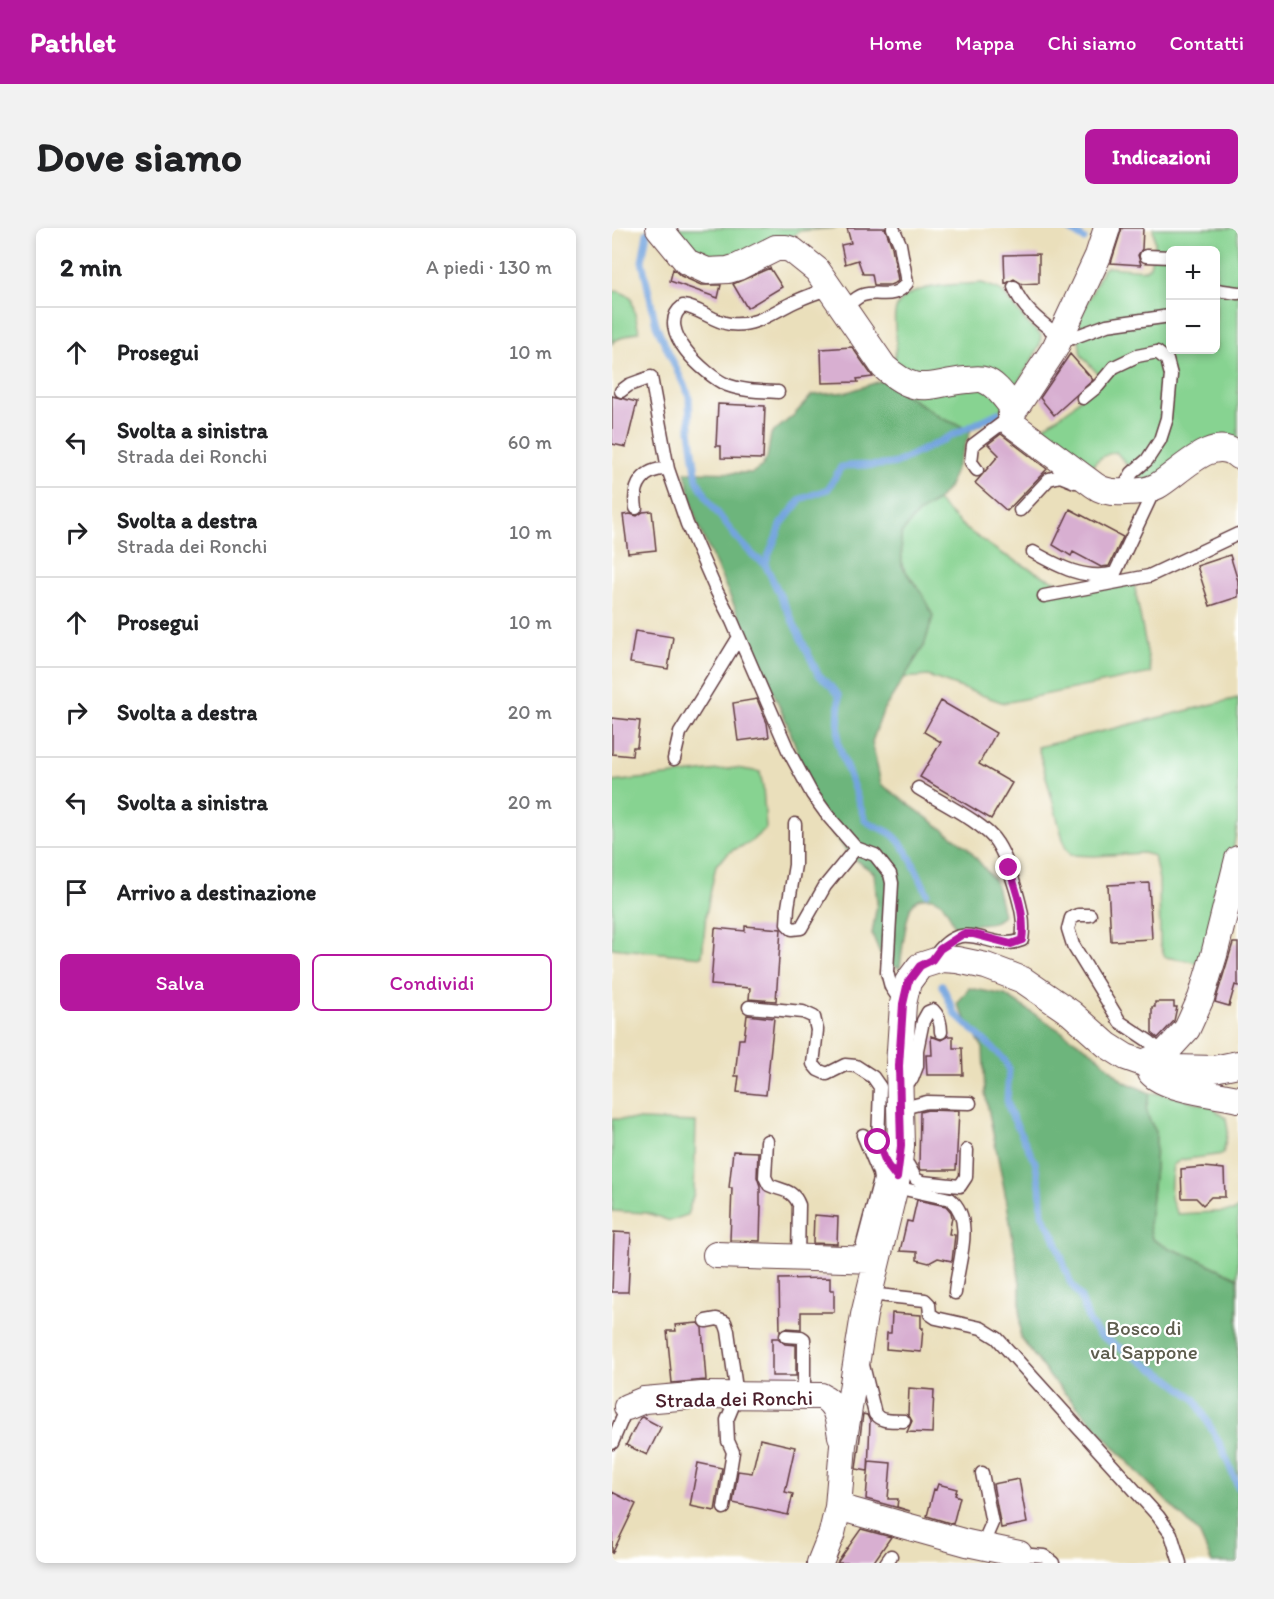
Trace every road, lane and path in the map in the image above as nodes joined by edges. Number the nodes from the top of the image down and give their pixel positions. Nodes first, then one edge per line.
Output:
1 (658, 228) edge
2 (893, 228) edge
3 (1107, 228) edge
4 (1146, 256) dead end
5 (1166, 257) edge
6 (1014, 287) dead end
7 (1220, 291) edge
8 (1238, 293) edge
9 (836, 299) junction
10 (1166, 317) edge
11 (1059, 341) junction
12 (621, 392) dead end
13 (778, 392) dead end
14 (1083, 398) dead end
15 (1012, 414) junction
16 (1238, 456) edge
17 (668, 469) junction
18 (977, 470) dead end
19 (1094, 485) junction
20 (1155, 487) junction
21 (1121, 492) junction
22 (636, 508) dead end
23 (1020, 510) dead end
24 (1238, 534) edge
25 (1033, 552) dead end
26 (1044, 596) dead end
27 (739, 637) junction
28 (674, 759) dead end
29 (918, 788) dead end
30 (795, 824) dead end
31 (856, 848) junction
32 (1238, 859) edge
33 (1090, 915) dead end
34 (932, 960) junction
35 (903, 1004) junction
36 (749, 1007) dead end
37 (941, 1032) dead end
38 (1153, 1058) junction
39 (1238, 1064) edge
40 (899, 1097) junction
41 (1238, 1099) edge
42 (970, 1103) dead end
43 (863, 1135) dead end
44 (767, 1141) dead end
45 (967, 1150) dead end
46 (897, 1176) junction
47 (716, 1255) dead end
48 (798, 1257) junction
49 (868, 1260) junction
50 (956, 1293) dead end
51 (869, 1294) junction
52 (706, 1322) dead end
53 (786, 1336) dead end
54 (857, 1356) junction
55 (804, 1395) junction
56 (737, 1396) junction
57 (619, 1410) edge
58 (904, 1421) dead end
59 (612, 1443) edge
60 (843, 1445) junction
61 (982, 1473) dead end
62 (838, 1507) junction
63 (724, 1508) dead end
64 (992, 1551) edge
65 (820, 1563) edge
66 (1053, 1563) edge
67 (1180, 1563) edge

1 - 9 street
2 - 9 lane
3 - 11 street
4 - 5 lane
6 - 11 lane
7 - 8 lane
9 - 13 lane
9 - 15 street
10 - 11 lane
11 - 15 street
12 - 17 lane
14 - 21 lane
15 - 18 lane
15 - 19 street
16 - 20 street
17 - 22 lane
17 - 27 lane
19 - 21 street
19 - 23 lane
20 - 21 street
20 - 25 lane
24 - 26 lane
27 - 28 lane
27 - 31 lane
29 - 34 lane
30 - 31 lane
31 - 35 lane
32 - 38 street
33 - 38 lane
34 - 35 street, Strada dei Ronchi
34 - 38 street
35 - 40 street, Strada dei Ronchi
36 - 46 lane
37 - 40 lane
38 - 39 street
38 - 41 street
40 - 42 lane
40 - 46 street, Strada dei Ronchi
43 - 49 lane
44 - 48 lane
45 - 46 lane
46 - 49 street, Strada dei Ronchi
46 - 50 lane
47 - 48 street
48 - 49 street
49 - 51 street, Strada dei Ronchi
51 - 54 street, Strada dei Ronchi
51 - 67 lane
52 - 56 lane
53 - 55 lane
54 - 58 lane
54 - 60 street, Strada dei Ronchi
55 - 56 street, Strada dei Ronchi
55 - 60 street, Strada dei Ronchi
56 - 57 street, Strada dei Ronchi
56 - 63 lane
57 - 59 lane
60 - 62 street, Strada dei Ronchi
61 - 64 lane
62 - 64 street
62 - 65 street, Strada dei Ronchi
64 - 66 lane

